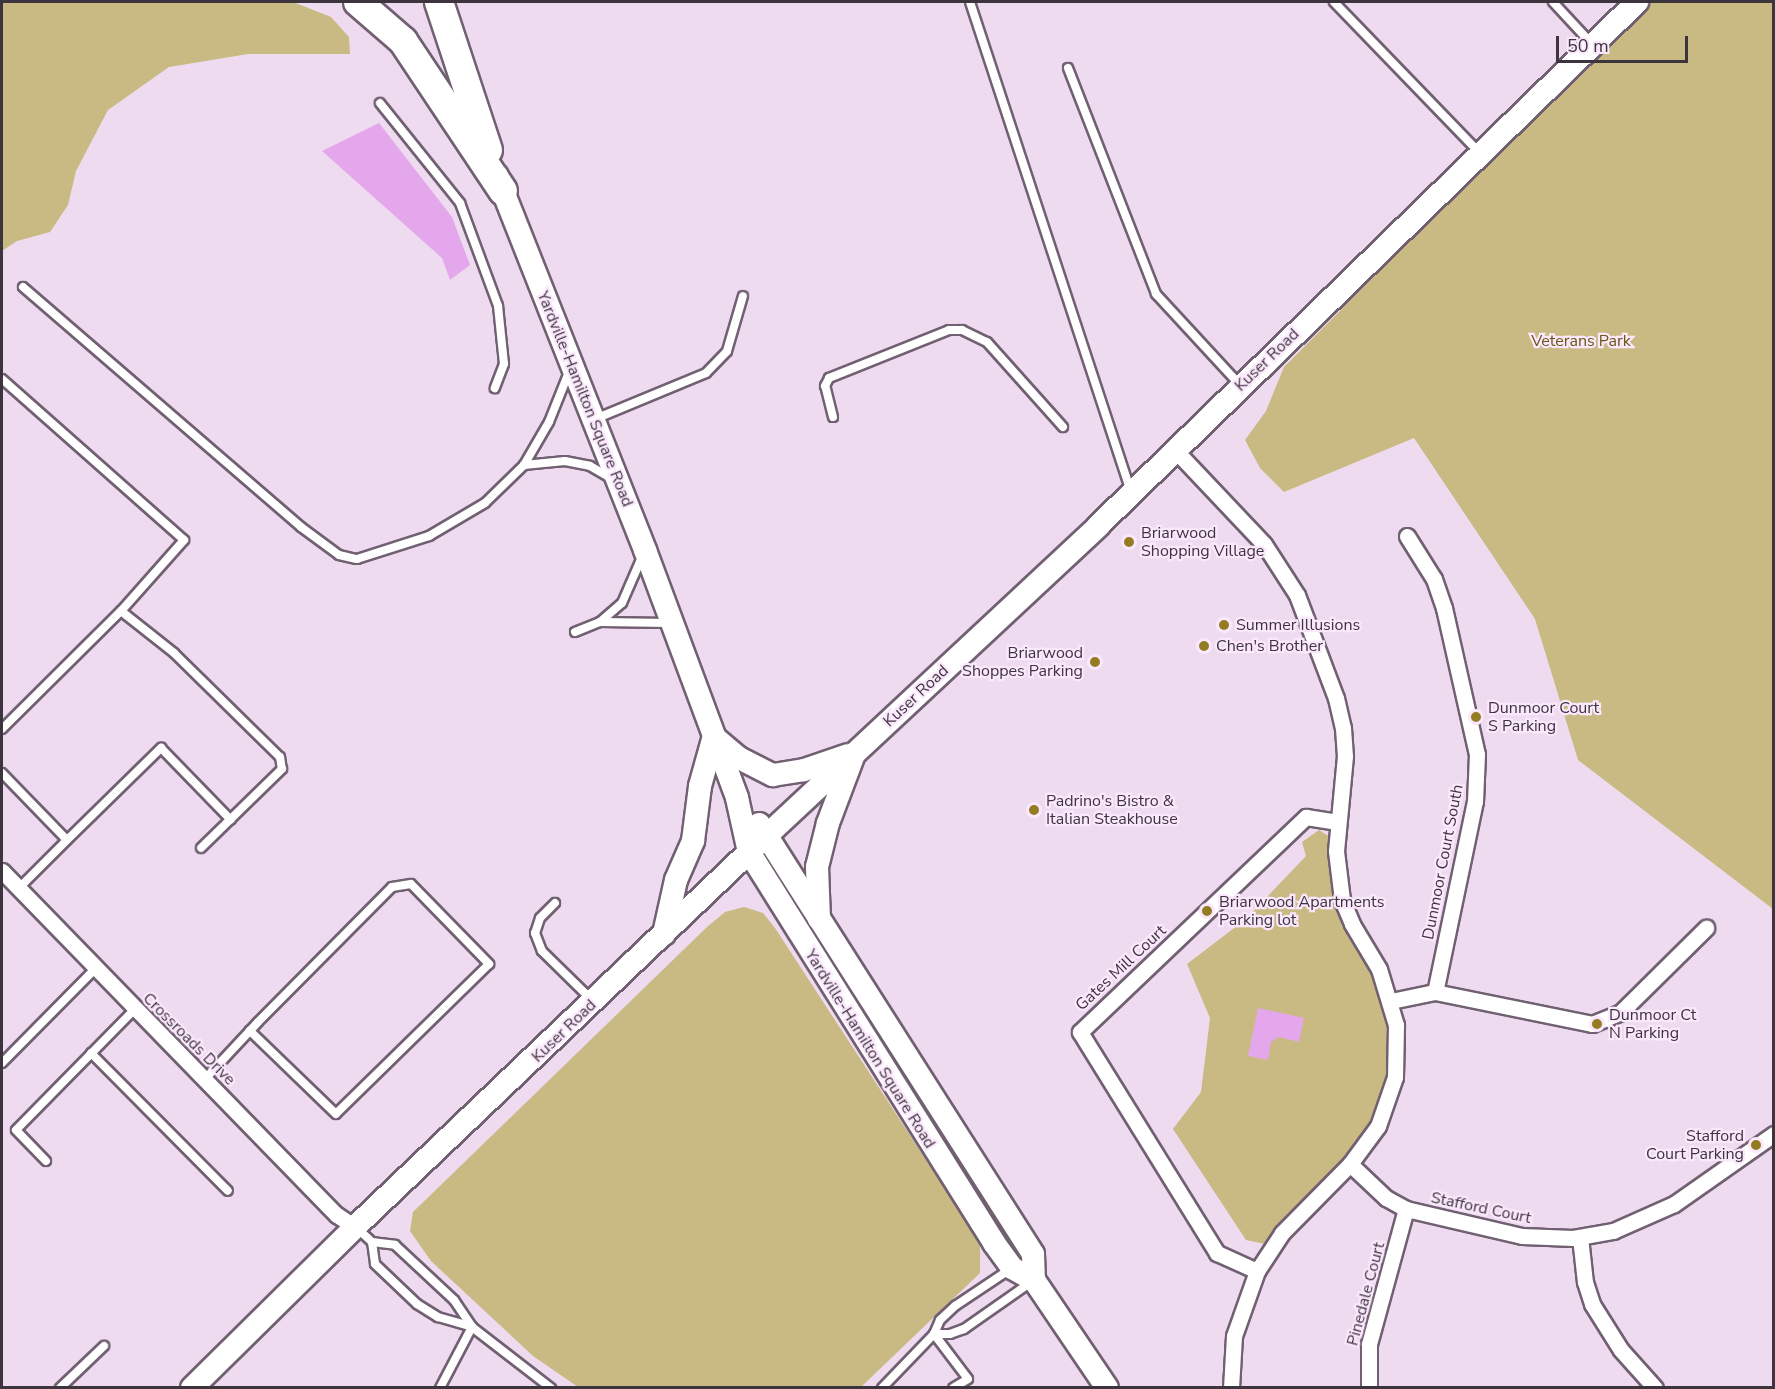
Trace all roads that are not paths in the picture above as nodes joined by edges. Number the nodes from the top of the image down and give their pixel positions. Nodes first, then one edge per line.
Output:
1 (358, 2) edge
2 (428, 2) edge
3 (439, 2) edge
4 (970, 2) edge
5 (1334, 2) edge
6 (1553, 2) edge
7 (1637, 2) edge
8 (1591, 43) junction
9 (1068, 68) dead end
10 (380, 103) dead end
11 (1479, 152) junction
12 (501, 186) junction
13 (23, 287) dead end
14 (743, 296) dead end
15 (571, 362) junction
16 (2, 379) edge
17 (1241, 386) junction
18 (495, 388) dead end
19 (833, 417) dead end
20 (594, 419) junction
21 (1063, 427) dead end
22 (1175, 450) junction
23 (524, 465) junction
24 (618, 482) junction
25 (1132, 493) junction
26 (1407, 536) dead end
27 (645, 550) junction
28 (121, 611) junction
29 (600, 622) junction
30 (671, 623) junction
31 (575, 632) dead end
32 (2, 729) edge
33 (714, 736) junction
34 (855, 753) junction
35 (2, 773) edge
36 (737, 798) junction
37 (231, 820) junction
38 (1338, 822) junction
39 (768, 835) junction
40 (67, 840) junction
41 (201, 848) dead end
42 (749, 852) junction
43 (2, 872) edge
44 (18, 888) junction
45 (555, 903) dead end
46 (819, 920) junction
47 (1706, 928) dead end
48 (664, 934) junction
49 (95, 969) junction
50 (1435, 992) junction
51 (1392, 1001) junction
52 (593, 1002) junction
53 (135, 1009) junction
54 (250, 1030) junction
55 (91, 1053) junction
56 (2, 1063) edge
57 (204, 1080) junction
58 (1773, 1134) edge
59 (46, 1161) dead end
60 (1350, 1164) junction
61 (228, 1191) dead end
62 (1406, 1209) junction
63 (363, 1234) junction
64 (1580, 1237) junction
65 (1025, 1265) junction
66 (1257, 1271) junction
67 (472, 1327) junction
68 (934, 1334) junction
69 (104, 1346) dead end
70 (60, 1388) edge
71 (192, 1388) edge
72 (440, 1388) edge
73 (551, 1388) edge
74 (882, 1388) edge
75 (953, 1388) edge
76 (1107, 1388) edge
77 (1231, 1388) edge
78 (1369, 1388) edge
79 (1656, 1388) edge

1 - 12 highway
2 - 12 street, Yardville-Hamilton Square Road
3 - 12 highway
4 - 25 lane
5 - 11 lane
6 - 8 lane
7 - 8 street, Kuser Road
8 - 11 street, Kuser Road
9 - 17 lane
10 - 18 lane
11 - 17 street, Kuser Road
12 - 15 street, Yardville-Hamilton Square Road
13 - 23 lane
14 - 20 lane
15 - 20 street, Yardville-Hamilton Square Road
15 - 23 lane
16 - 28 lane
17 - 22 street, Kuser Road
19 - 21 lane
20 - 24 street, Yardville-Hamilton Square Road
22 - 25 street, Kuser Road
22 - 38 street
23 - 24 lane
24 - 27 street, Yardville-Hamilton Square Road
25 - 34 street, Kuser Road
26 - 50 street, Dunmoor Court South
27 - 29 lane
27 - 30 street, Yardville-Hamilton Square Road
28 - 32 lane
28 - 37 lane
29 - 30 lane
29 - 31 lane
30 - 33 street, Yardville-Hamilton Square Road
33 - 34 street
33 - 36 street, Yardville-Hamilton Square Road
33 - 48 street
34 - 39 street, Kuser Road
34 - 46 street
35 - 40 lane
36 - 39 street, Yardville-Hamilton Square Road
36 - 42 street, Yardville-Hamilton Square Road
37 - 40 lane
37 - 41 lane
38 - 51 street
38 - 66 street, Gates Mill Court
39 - 42 street, Kuser Road
39 - 46 street, Yardville-Hamilton Square Road
40 - 44 lane
42 - 48 street, Kuser Road
42 - 65 street, Yardville-Hamilton Square Road
43 - 44 street, Crossroads Drive
44 - 49 street, Crossroads Drive
45 - 52 lane
46 - 65 street, Yardville-Hamilton Square Road
47 - 50 street
48 - 52 street, Kuser Road
49 - 53 street, Crossroads Drive
49 - 56 lane
50 - 51 street
51 - 60 street
52 - 63 street, Kuser Road
53 - 55 lane
53 - 57 street, Crossroads Drive
54 - 54 lane
54 - 57 lane
55 - 59 lane
55 - 61 lane
57 - 63 street, Crossroads Drive
58 - 64 street, Stafford Court
60 - 62 street, Stafford Court
60 - 66 street
62 - 64 street, Stafford Court
62 - 78 street, Pinedale Court
63 - 67 lane
63 - 67 lane
63 - 71 street, Kuser Road
64 - 79 street
65 - 68 lane
65 - 68 lane
65 - 76 street, Yardville-Hamilton Square Road
66 - 77 street
67 - 72 lane
67 - 73 lane
68 - 74 lane
68 - 75 lane
69 - 70 lane

